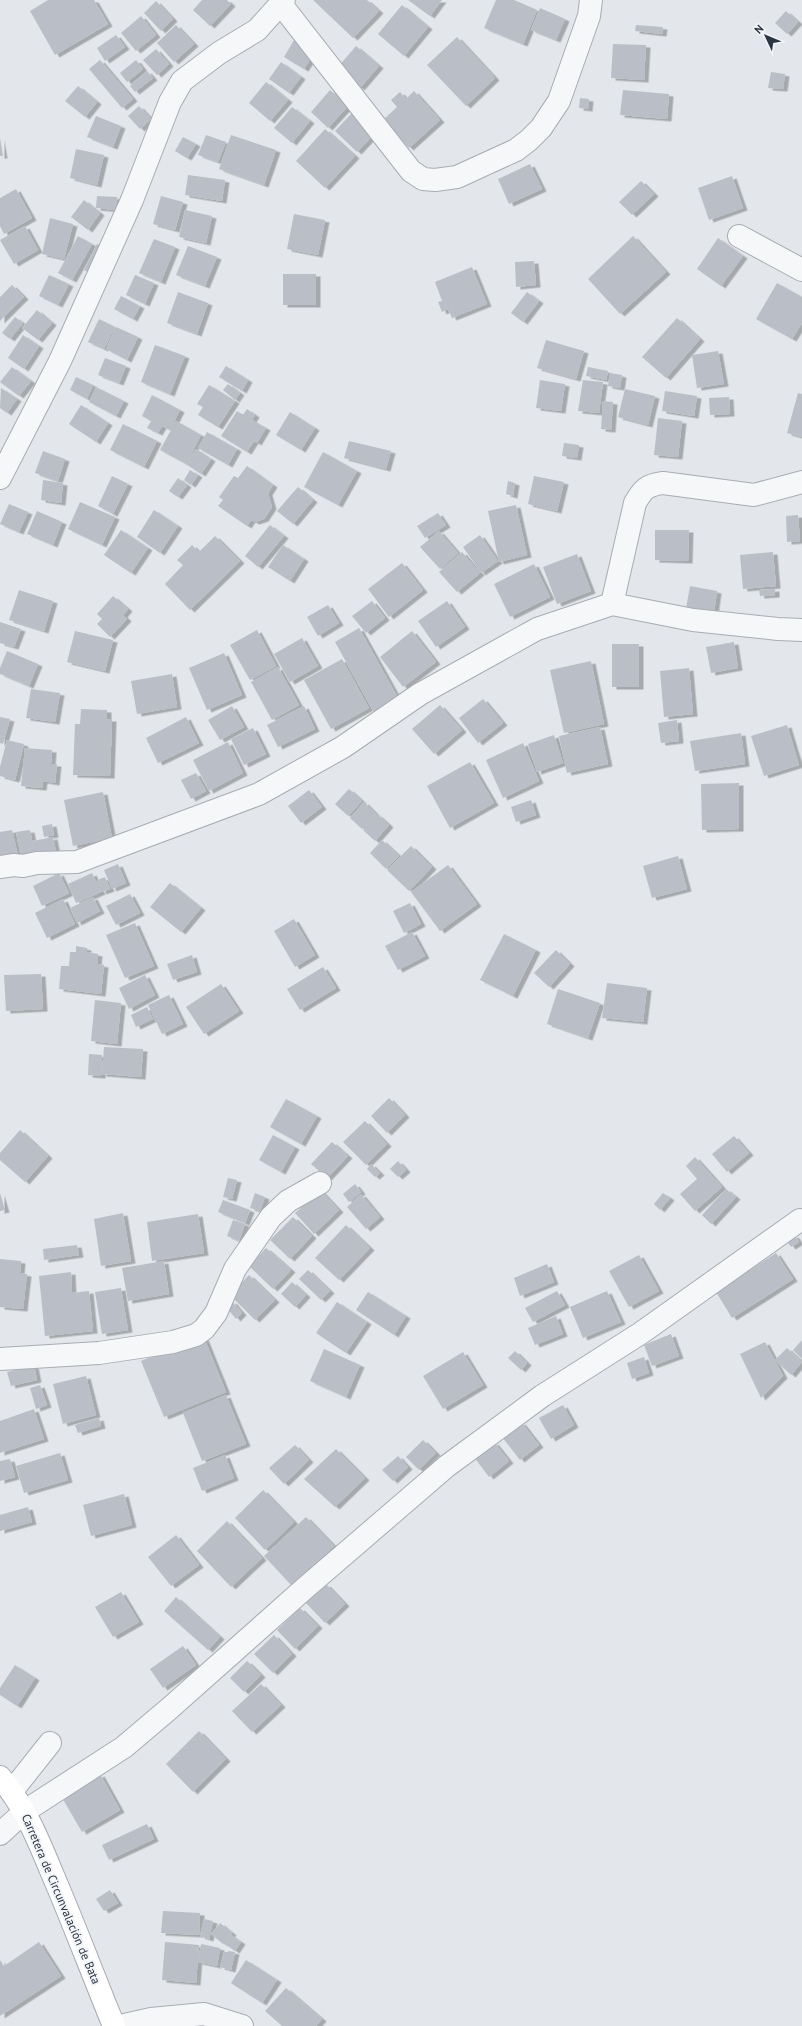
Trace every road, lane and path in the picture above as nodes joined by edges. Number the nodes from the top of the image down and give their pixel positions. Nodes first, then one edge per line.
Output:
1 (591, 0) edge
2 (282, 2) edge
3 (739, 236) dead end
4 (802, 270) edge
5 (0, 478) edge
6 (802, 482) edge
7 (612, 604) junction
8 (802, 630) edge
9 (0, 867) edge
10 (320, 1183) dead end
11 (800, 1220) dead end
12 (0, 1359) edge
13 (50, 1743) dead end
14 (6, 1784) edge
15 (25, 1811) junction
16 (0, 1834) edge
17 (114, 2026) edge
18 (120, 2026) edge
19 (242, 2026) edge

1 - 2 street
2 - 5 street
3 - 4 street
6 - 7 street
7 - 8 street
7 - 9 street
10 - 12 street
11 - 15 street
13 - 14 street
14 - 15 main road, Carretera de Circunvalación de Bata
15 - 16 street
15 - 17 main road, Carretera de Circunvalación de Bata
18 - 19 street

